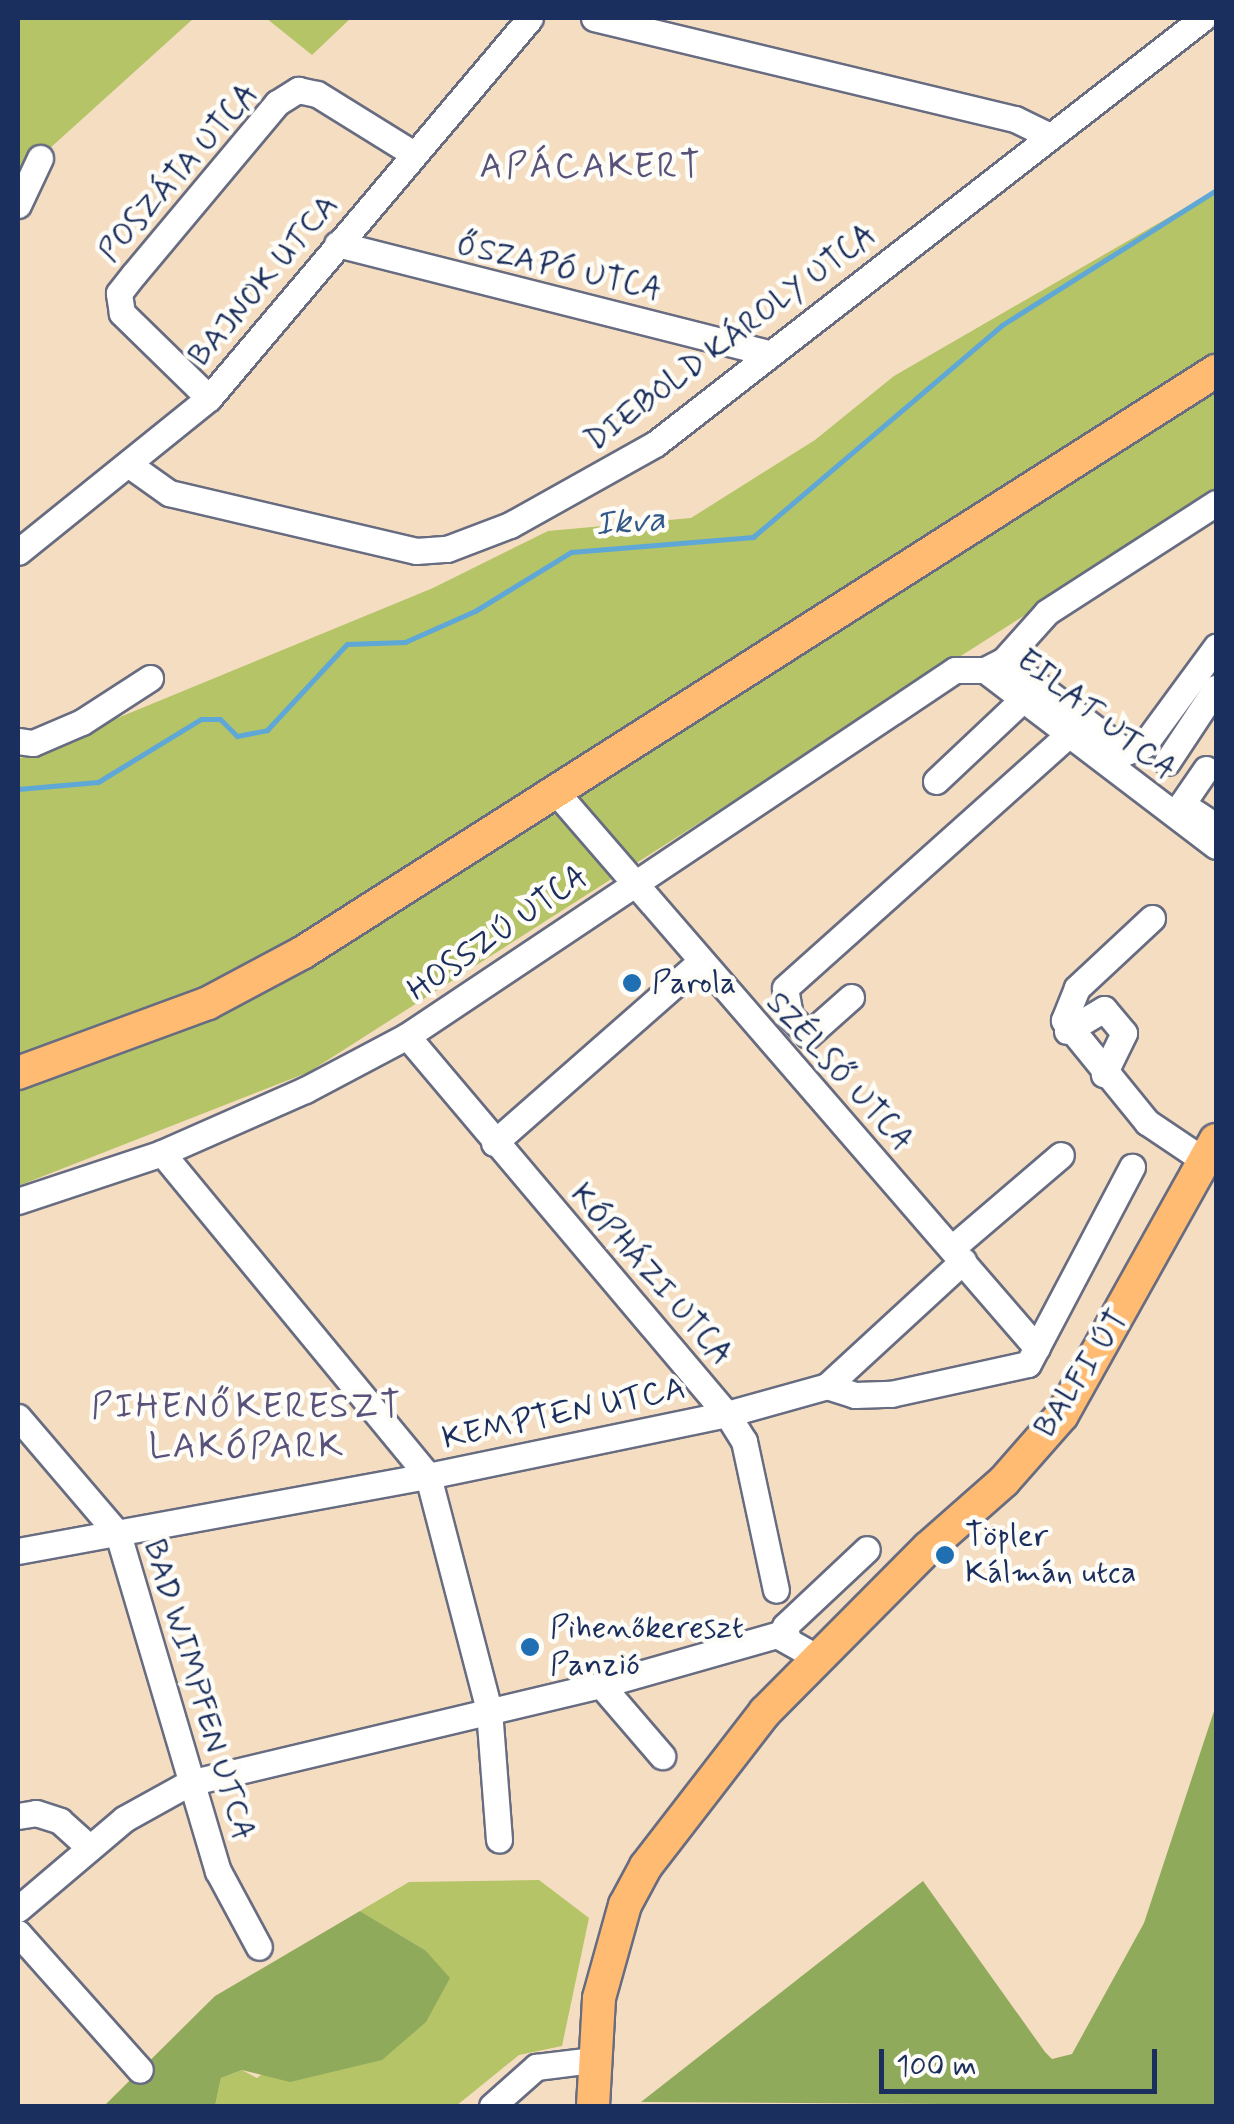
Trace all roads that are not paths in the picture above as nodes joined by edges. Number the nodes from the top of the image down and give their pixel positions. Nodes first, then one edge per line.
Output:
1 (530, 18) edge
2 (594, 18) edge
3 (1199, 19) edge
4 (1048, 134) junction
5 (412, 153) junction
6 (40, 158) dead end
7 (18, 205) edge
8 (338, 244) junction
9 (767, 353) junction
10 (1216, 371) edge
11 (209, 398) junction
12 (131, 466) junction
13 (1216, 503) edge
14 (18, 552) edge
15 (1216, 647) edge
16 (994, 665) junction
17 (150, 678) dead end
18 (1216, 688) edge
19 (1022, 700) junction
20 (1066, 737) junction
21 (18, 740) edge
22 (1167, 762) dead end
23 (1206, 769) dead end
24 (936, 781) dead end
25 (556, 792) junction
26 (1210, 841) edge
27 (632, 881) junction
28 (1152, 918) dead end
29 (698, 964) junction
30 (851, 997) dead end
31 (1067, 1031) junction
32 (408, 1036) junction
33 (18, 1072) edge
34 (1104, 1074) junction
35 (494, 1143) junction
36 (1211, 1151) edge
37 (162, 1152) junction
38 (1061, 1155) dead end
39 (1132, 1166) dead end
40 (18, 1201) edge
41 (958, 1254) junction
42 (1036, 1348) junction
43 (827, 1386) junction
44 (728, 1414) junction
45 (18, 1417) edge
46 (428, 1476) junction
47 (118, 1534) junction
48 (867, 1549) dead end
49 (18, 1551) edge
50 (776, 1590) dead end
51 (786, 1631) junction
52 (818, 1658) junction
53 (601, 1685) junction
54 (489, 1710) junction
55 (662, 1756) dead end
56 (188, 1783) junction
57 (18, 1816) edge
58 (500, 1840) dead end
59 (89, 1846) junction
60 (18, 1909) edge
61 (18, 1932) edge
62 (259, 1948) dead end
63 (592, 2060) junction
64 (140, 2070) dead end
65 (492, 2106) edge
66 (593, 2106) edge

1 - 5 street, BAJNOK UTCA
2 - 4 street
3 - 4 street, DIEBOLD KÁROLY UTCA
4 - 9 street, DIEBOLD KÁROLY UTCA
5 - 8 street, BAJNOK UTCA
5 - 11 street, POSZÁTA UTCA
6 - 7 street
8 - 9 street, ŐSZAPÓ UTCA
8 - 11 street, BAJNOK UTCA
9 - 12 street, DIEBOLD KÁROLY UTCA
10 - 25 main road
11 - 12 street, BAJNOK UTCA
12 - 14 street, BAJNOK UTCA
13 - 16 street
15 - 16 street
16 - 19 street, EILAT UTCA
16 - 27 street, HOSSZÚ UTCA
17 - 21 street
18 - 22 street
19 - 20 street, EILAT UTCA
19 - 24 street
20 - 26 street, EILAT UTCA
20 - 30 street, SZÉLSŐ UTCA
23 - 26 street
25 - 27 street, SZÉLSŐ UTCA
25 - 33 main road
27 - 29 street, SZÉLSŐ UTCA
27 - 32 street, HOSSZÚ UTCA
28 - 31 street
29 - 35 street
29 - 41 street, SZÉLSŐ UTCA
31 - 34 street
31 - 34 street
32 - 35 street, KÓPHÁZI UTCA
32 - 37 street, HOSSZÚ UTCA
34 - 36 street
35 - 44 street, KÓPHÁZI UTCA
36 - 52 main road, BALFI ÚT
37 - 40 street, HOSSZÚ UTCA
37 - 46 street
38 - 41 street, KEMPTEN UTCA
39 - 42 street
41 - 42 street, SZÉLSŐ UTCA
41 - 43 street, KEMPTEN UTCA
42 - 43 street, KEMPTEN UTCA
43 - 44 street, KEMPTEN UTCA
44 - 46 street, KEMPTEN UTCA
44 - 50 street, KÓPHÁZI UTCA
45 - 47 street, BAD WIMPFEN UTCA
46 - 47 street, KEMPTEN UTCA
46 - 54 street
47 - 49 street, KEMPTEN UTCA
47 - 56 street, BAD WIMPFEN UTCA
48 - 51 street
51 - 52 street
51 - 53 street
52 - 63 main road, BALFI ÚT
53 - 54 street
53 - 55 street
54 - 56 street
54 - 58 street
56 - 59 street
56 - 62 street, BAD WIMPFEN UTCA
57 - 59 street
59 - 60 street
61 - 64 street
63 - 65 street
63 - 66 main road, BALFI ÚT

